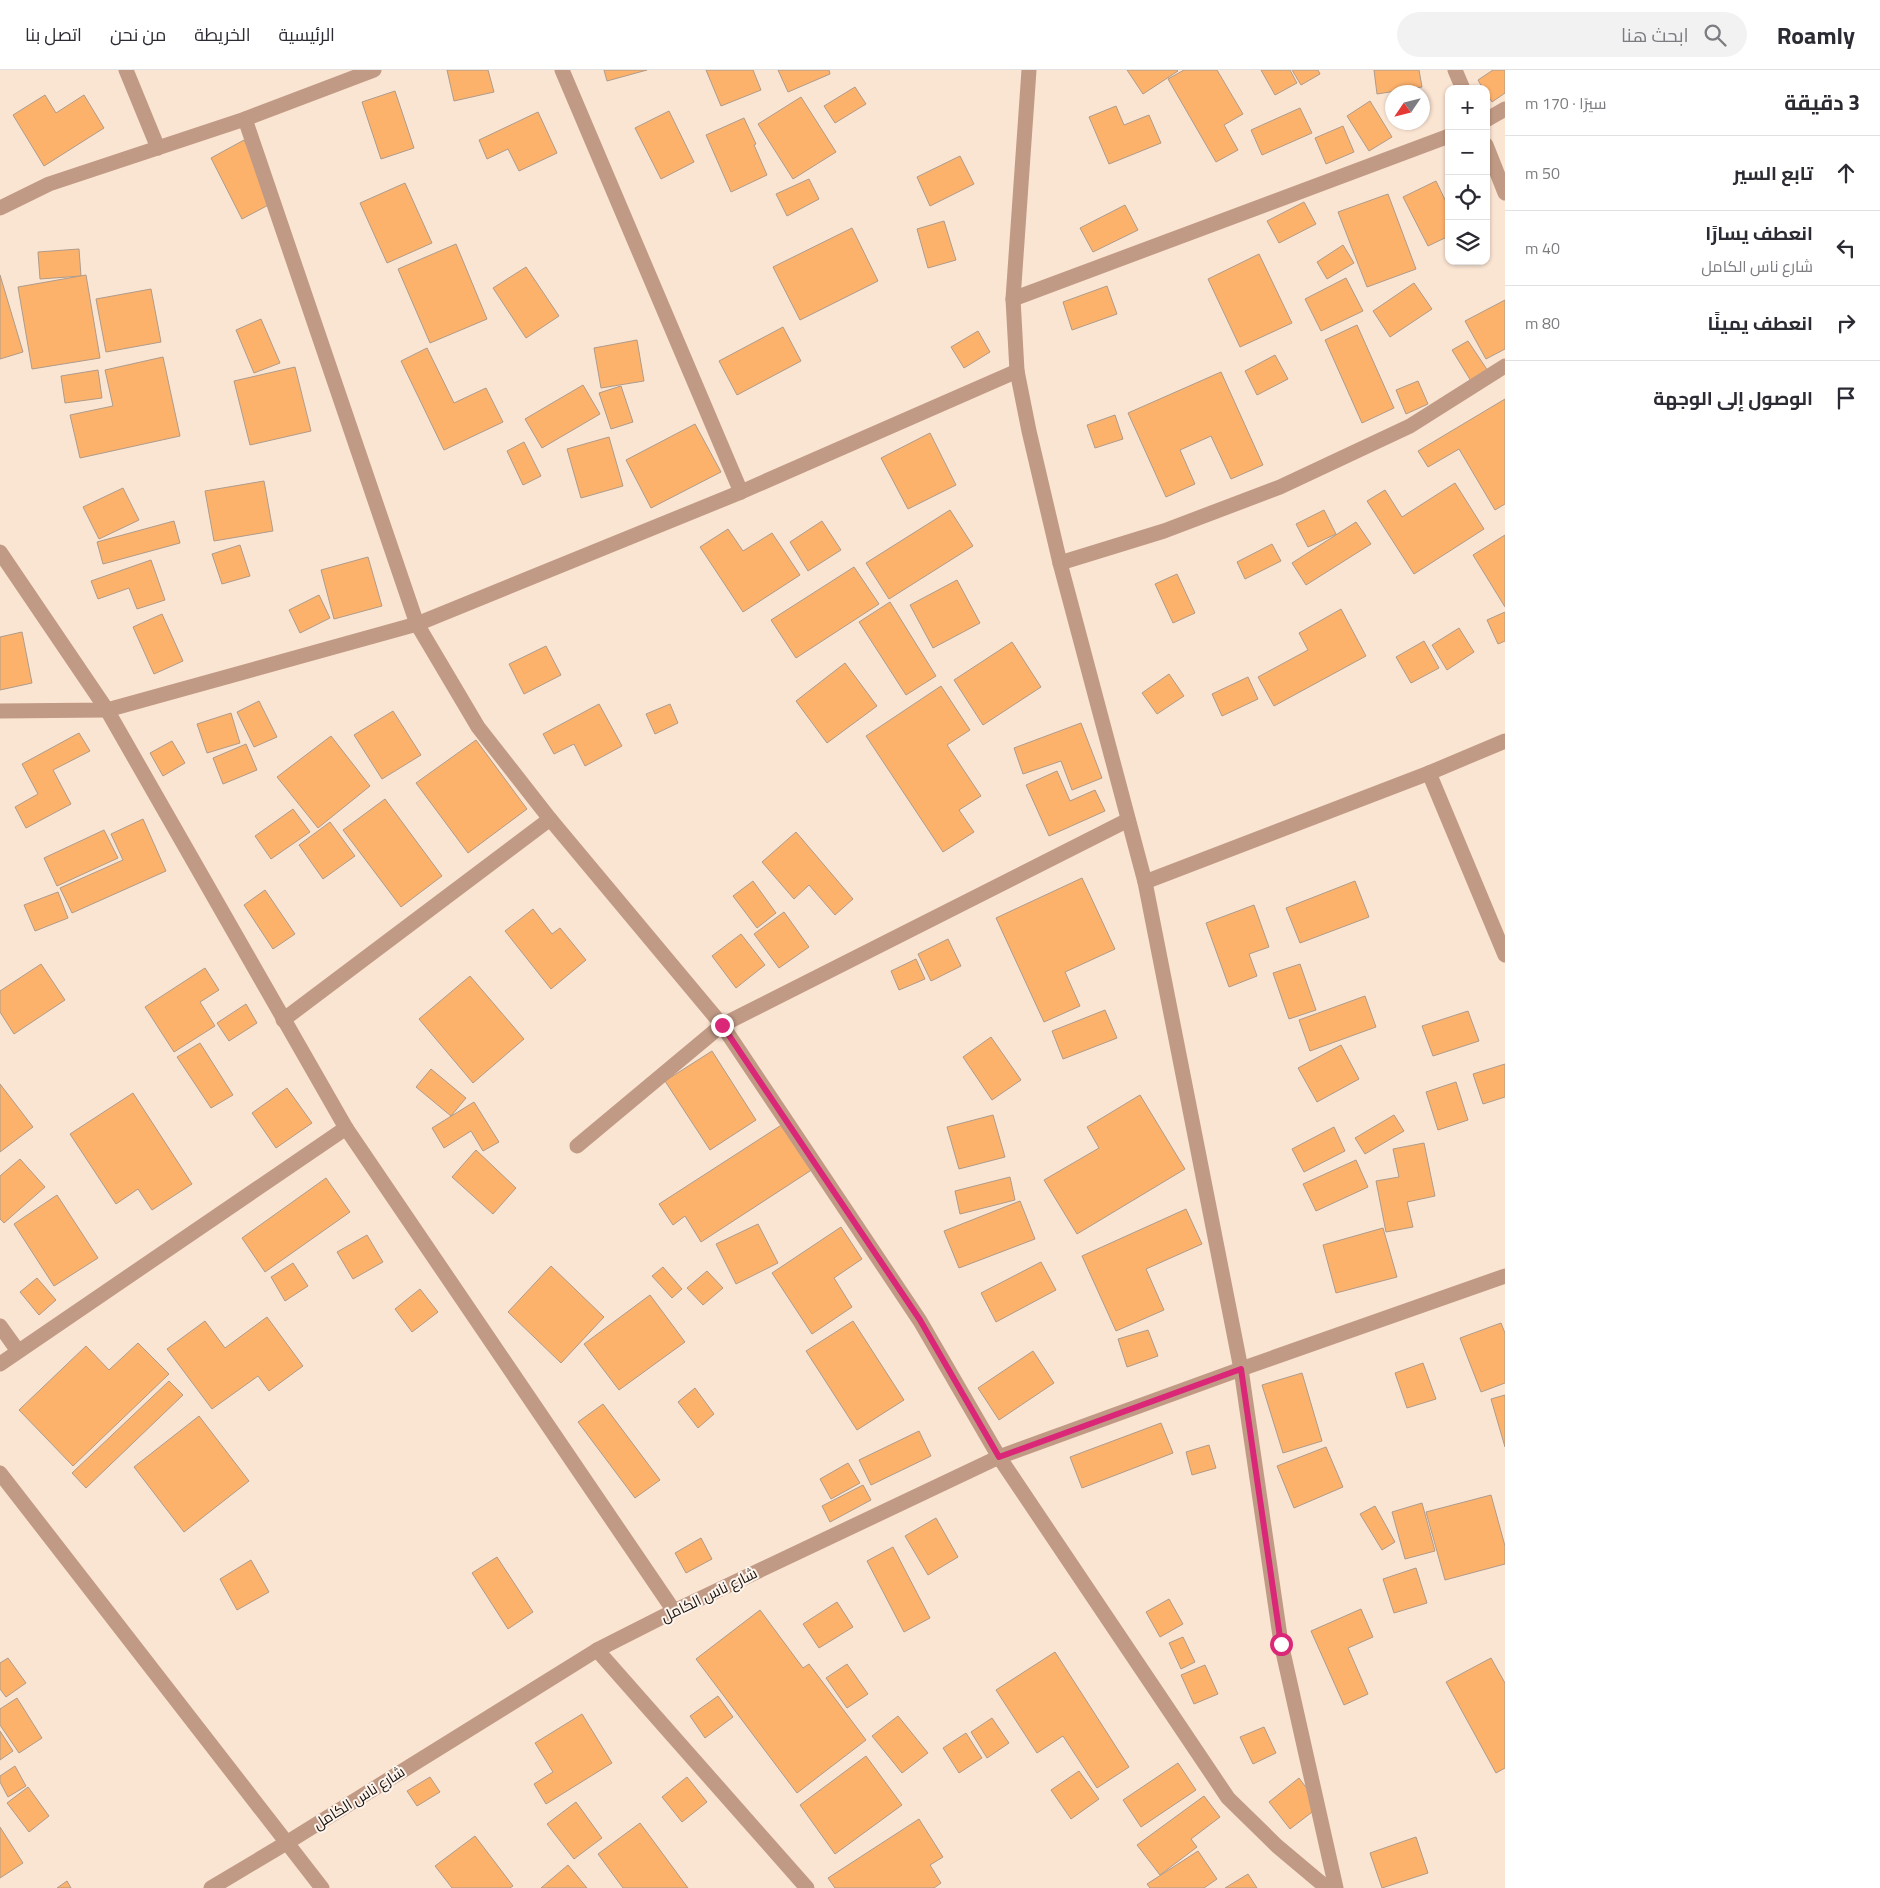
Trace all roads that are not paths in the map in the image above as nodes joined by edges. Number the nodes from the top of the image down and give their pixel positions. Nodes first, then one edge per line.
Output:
1 (126, 70) edge
2 (374, 70) edge
3 (562, 70) edge
4 (1029, 70) edge
5 (1455, 70) edge
6 (1461, 85) edge
7 (1505, 109) edge
8 (1490, 118) edge
9 (245, 119) junction
10 (1445, 137) edge
11 (158, 148) junction
12 (1490, 155) edge
13 (1505, 193) edge
14 (0, 208) edge
15 (1014, 299) junction
16 (1505, 366) edge
17 (1017, 371) junction
18 (741, 492) junction
19 (0, 552) edge
20 (1060, 564) junction
21 (417, 624) junction
22 (107, 710) junction
23 (0, 711) edge
24 (1505, 741) edge
25 (1429, 773) junction
26 (550, 819) junction
27 (1128, 820) junction
28 (1145, 882) junction
29 (1505, 955) edge
30 (283, 1020) junction
31 (722, 1025) junction
32 (346, 1128) junction
33 (577, 1146) dead end
34 (1505, 1276) edge
35 (0, 1326) edge
36 (18, 1351) junction
37 (0, 1364) edge
38 (1241, 1369) junction
39 (999, 1457) junction
40 (0, 1473) edge
41 (674, 1611) junction
42 (597, 1650) junction
43 (288, 1842) junction
44 (210, 1888) edge
45 (322, 1888) edge
46 (807, 1888) edge
47 (1327, 1888) edge
48 (1336, 1888) edge

1 - 11 street
2 - 9 street
3 - 18 street
4 - 15 street
5 - 6 street
7 - 8 street
9 - 11 street
9 - 21 street
10 - 15 street
11 - 14 street
12 - 13 street
15 - 17 street
16 - 20 street
17 - 18 street
17 - 20 street
18 - 21 street
19 - 22 street
20 - 27 street
21 - 22 street
21 - 26 street
22 - 23 street
22 - 30 street
24 - 25 street
25 - 28 street
25 - 29 street
26 - 30 street
26 - 31 street
27 - 28 street
27 - 31 street
28 - 38 street
30 - 32 street
31 - 33 street
31 - 39 street
32 - 36 street
32 - 41 street
34 - 38 street, شارع ناس الكامل
35 - 36 street
36 - 37 street
38 - 39 street, شارع ناس الكامل
38 - 48 street
39 - 41 street, شارع ناس الكامل
39 - 47 street
40 - 43 street
41 - 42 street, شارع ناس الكامل
42 - 43 street, شارع ناس الكامل
42 - 46 street
43 - 44 street, شارع ناس الكامل
43 - 45 street

